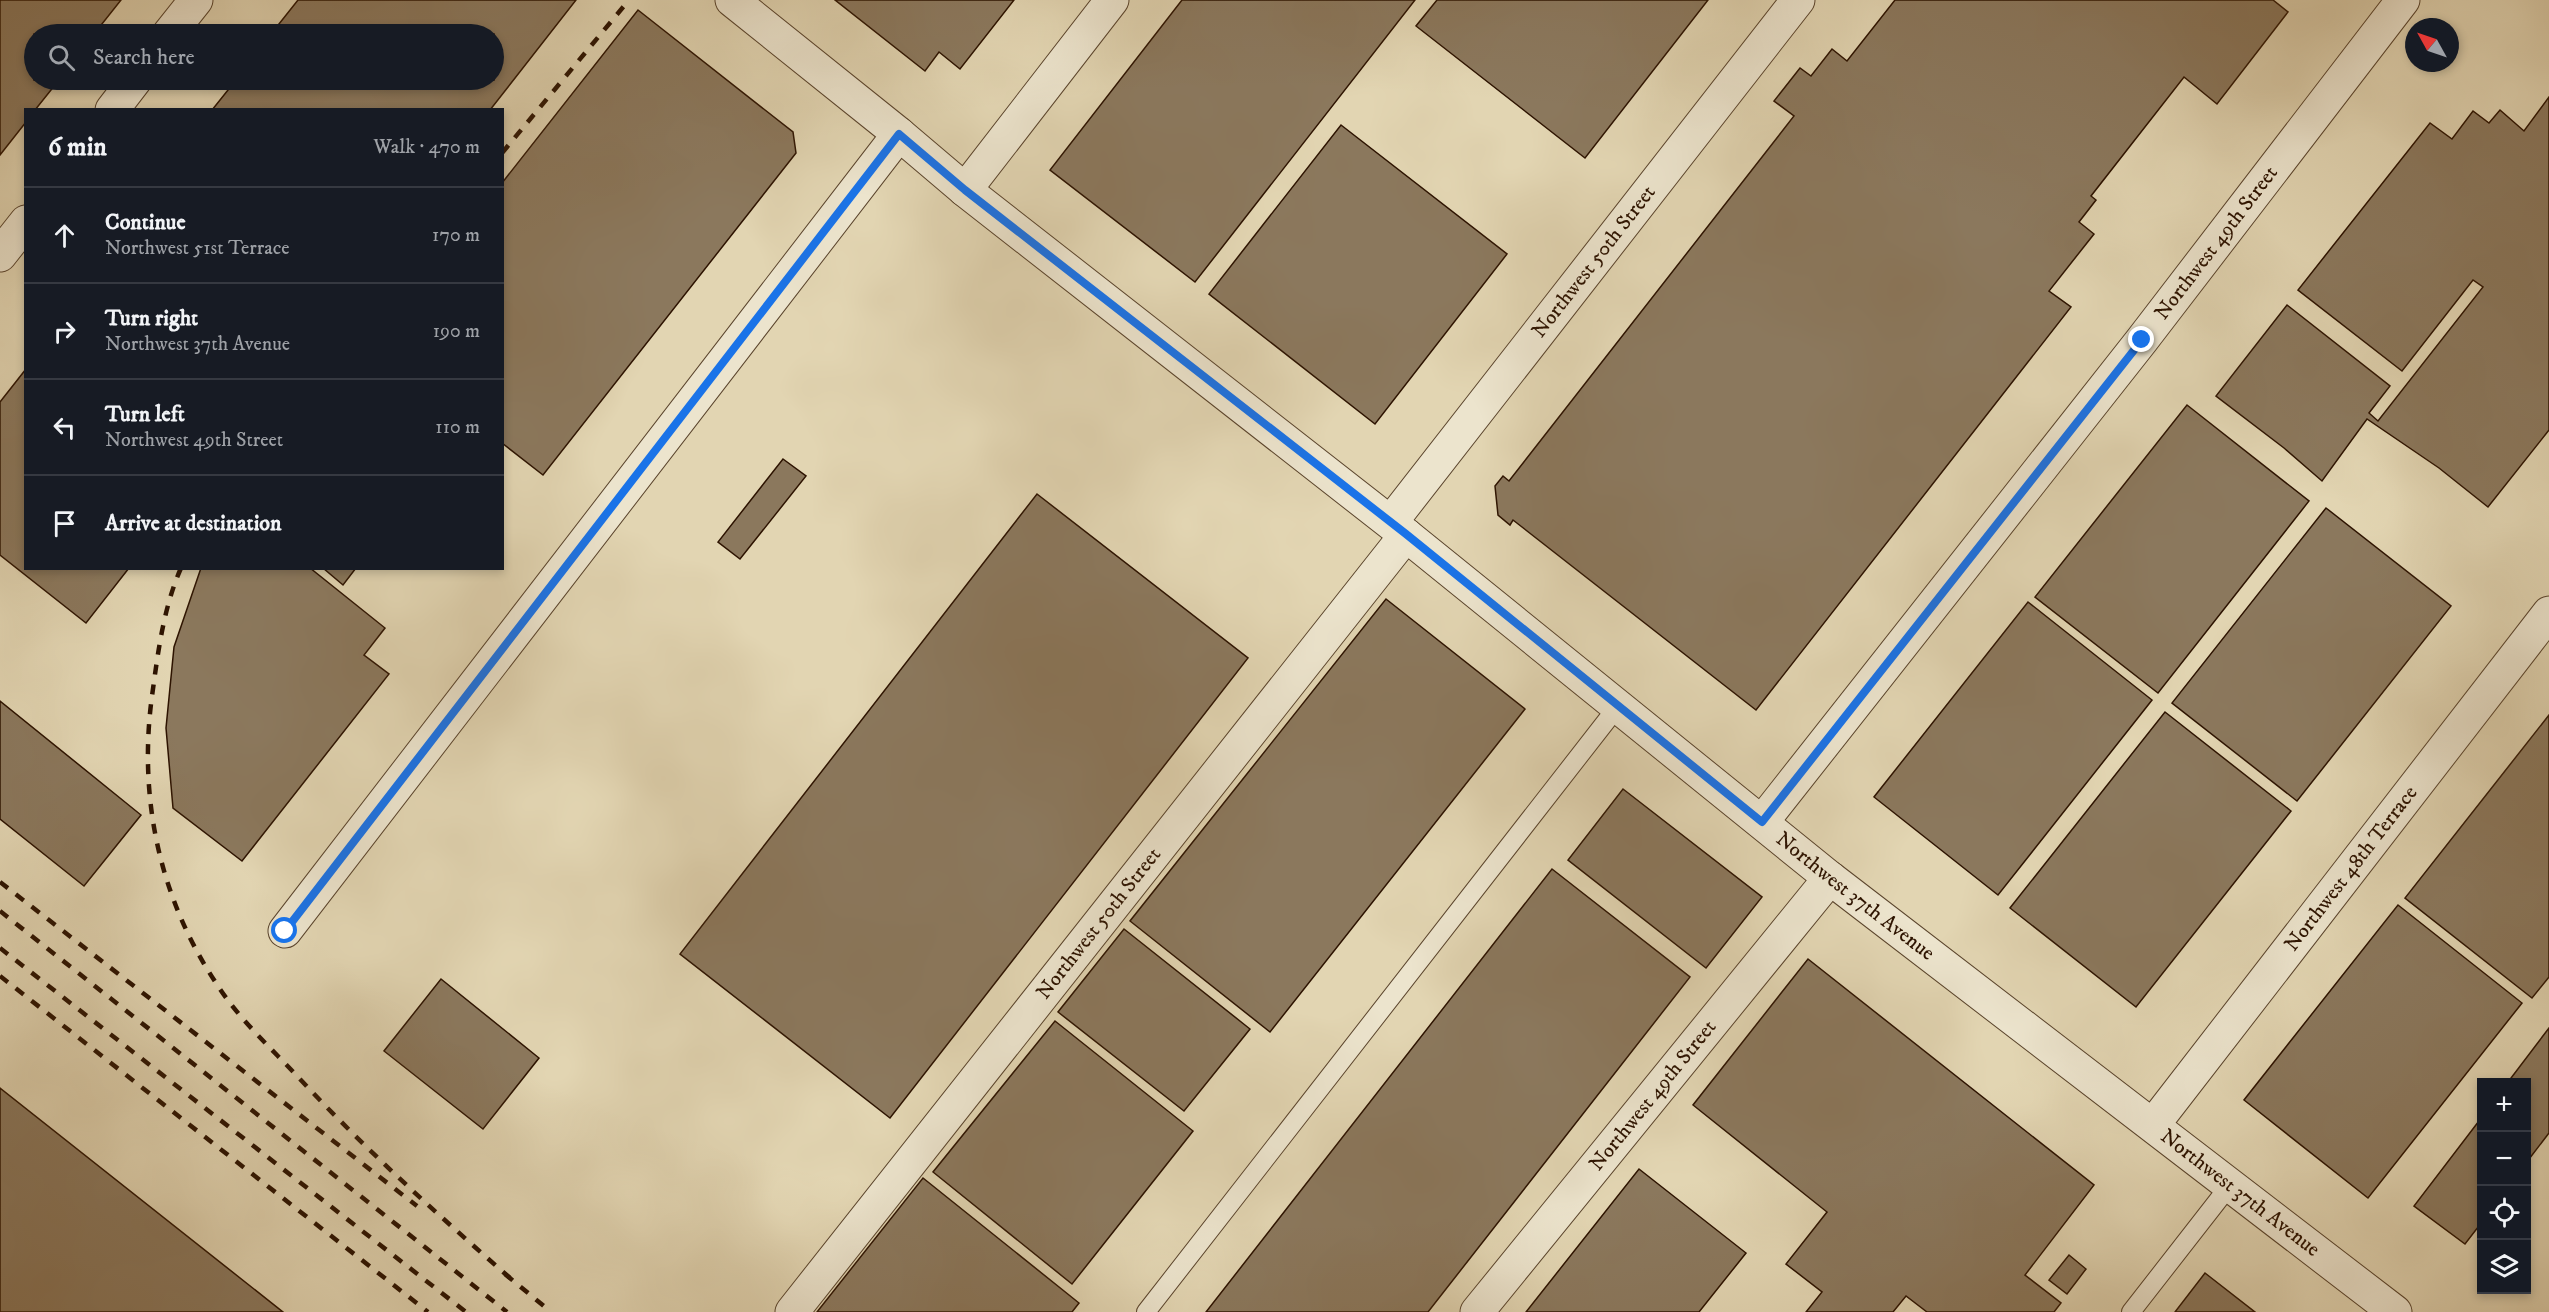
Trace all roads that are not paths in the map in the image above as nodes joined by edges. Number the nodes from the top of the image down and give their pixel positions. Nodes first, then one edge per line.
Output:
1 (196, 0) edge
2 (732, 0) edge
3 (1112, 0) edge
4 (1798, 0) edge
5 (2403, 0) edge
6 (177, 24) edge
7 (127, 90) edge
8 (114, 108) edge
9 (899, 134) junction
10 (965, 190) junction
11 (24, 225) edge
12 (0, 255) edge
13 (1398, 528) junction
14 (2549, 613) edge
15 (1618, 706) junction
16 (1762, 822) junction
17 (1830, 878) junction
18 (285, 931) dead end
19 (2153, 1125) junction
20 (2230, 1185) junction
21 (792, 1312) edge
22 (1146, 1312) edge
23 (1477, 1312) edge
24 (2131, 1312) edge
25 (2395, 1312) edge

1 - 6 street
2 - 9 street, Northwest 37th Avenue
3 - 10 street
4 - 13 street, Northwest 50th Street
5 - 16 street, Northwest 49th Street
7 - 8 street
9 - 10 street, Northwest 37th Avenue
9 - 18 street
10 - 13 street, Northwest 37th Avenue
11 - 12 street
13 - 15 street, Northwest 37th Avenue
13 - 21 street, Northwest 50th Street
14 - 19 street, Northwest 48th Terrace
15 - 16 street, Northwest 37th Avenue
15 - 22 lane
16 - 17 street, Northwest 37th Avenue
17 - 19 street, Northwest 37th Avenue
17 - 23 street, Northwest 49th Street
19 - 20 street, Northwest 37th Avenue
20 - 24 lane
20 - 25 street, Northwest 37th Avenue

